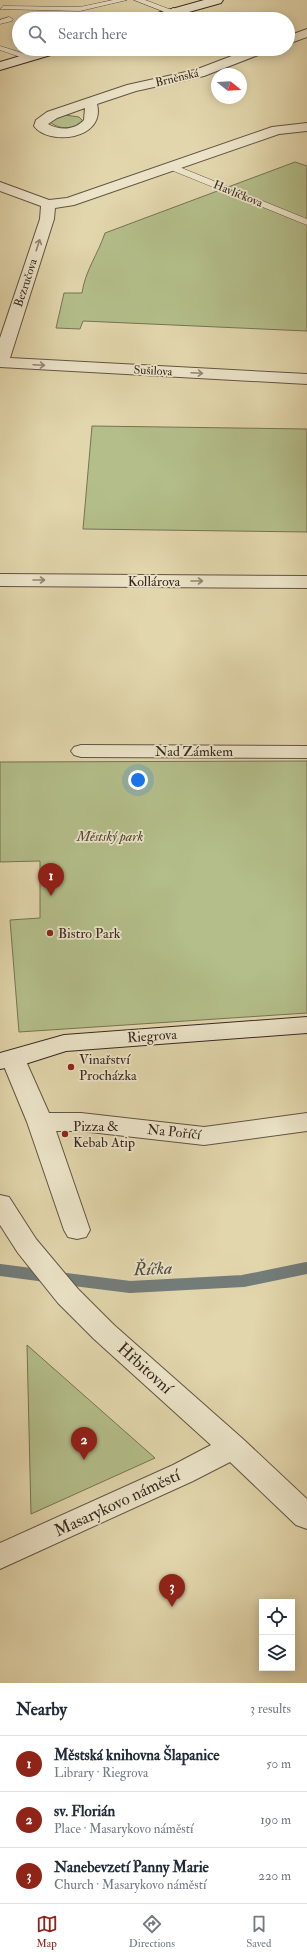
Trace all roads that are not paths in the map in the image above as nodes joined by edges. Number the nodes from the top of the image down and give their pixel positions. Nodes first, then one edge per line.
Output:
1 (123, 0) edge
2 (138, 0) edge
3 (217, 0) edge
4 (3, 8) dead end
5 (173, 12) joint
6 (9, 19) dead end
7 (0, 22) edge
8 (307, 33) edge
9 (295, 37) edge
10 (0, 48) edge
11 (12, 50) edge
12 (23, 56) edge
13 (244, 56) edge
14 (0, 66) edge
15 (90, 102) dead end
16 (307, 126) edge
17 (169, 166) junction
18 (0, 186) edge
19 (48, 204) junction
20 (307, 222) edge
21 (0, 362) edge
22 (307, 379) edge
23 (0, 580) edge
24 (307, 582) edge
25 (81, 751) dead end
26 (307, 752) edge
27 (307, 1025) edge
28 (7, 1060) edge
29 (40, 1122) junction
30 (307, 1122) edge
31 (0, 1204) edge
32 (77, 1230) dead end
33 (233, 1447) junction
34 (304, 1509) edge
35 (0, 1557) edge

1 - 4 lane
2 - 5 lane
3 - 5 street
6 - 7 lane
8 - 9 street
10 - 11 lane
12 - 14 street
13 - 15 street, Brněnská
16 - 17 street
17 - 19 street
17 - 20 lane, Havlíčkova
18 - 19 street
21 -> 19 street, Bezručova
21 -> 22 street, Sušilova
23 -> 24 street, Kollárova
25 - 26 street, Nad Zámkem
27 - 28 street, Riegrova
28 - 29 street
29 - 30 street, Na Poříčí
29 - 32 street
31 - 33 street, Hřbitovní
33 - 34 street, Hřbitovní
33 - 35 street, Masarykovo náměstí

